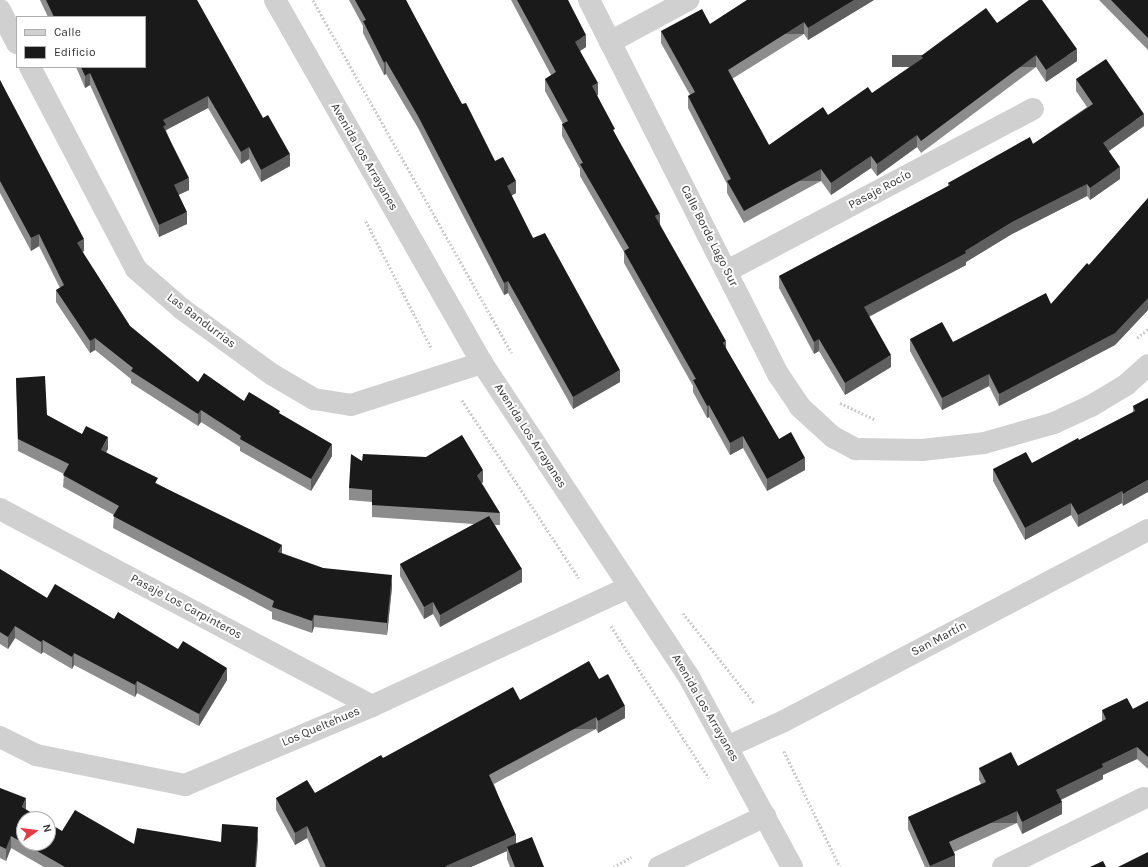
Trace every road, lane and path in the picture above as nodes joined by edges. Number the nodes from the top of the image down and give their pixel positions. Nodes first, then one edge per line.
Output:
1 (275, 0) edge
2 (313, 0) edge
3 (589, 0) edge
4 (688, 0) edge
5 (0, 10) edge
6 (16, 40) edge
7 (610, 42) junction
8 (31, 68) edge
9 (1033, 110) dead end
10 (727, 271) junction
11 (1148, 329) edge
12 (1132, 343) dead end
13 (513, 355) dead end
14 (482, 363) junction
15 (1148, 365) edge
16 (832, 400) dead end
17 (881, 419) dead end
18 (0, 509) edge
19 (1148, 530) edge
20 (629, 587) junction
21 (681, 611) dead end
22 (372, 706) junction
23 (773, 726) junction
24 (0, 737) edge
25 (728, 746) junction
26 (1144, 798) dead end
27 (765, 816) junction
28 (659, 867) edge
29 (792, 867) edge
30 (840, 867) edge
31 (1003, 867) edge

1 - 14 street, Avenida Los Arrayanes
2 - 13 path
3 - 7 street, Calle Borde Lago Sur
4 - 7 street
5 - 6 street
7 - 10 street, Calle Borde Lago Sur
8 - 14 street, Las Bandurrias
9 - 10 street, Pasaje Rocío
10 - 15 street, Calle Borde Lago Sur
11 - 12 path
14 - 20 street, Avenida Los Arrayanes
16 - 17 path
18 - 22 street, Pasaje Los Carpinteros
19 - 23 street, San Martín
20 - 22 street, Los Queltehues
20 - 25 street, Avenida Los Arrayanes
21 - 23 path
22 - 24 street, Los Queltehues
23 - 25 street, San Martín
23 - 30 path
25 - 27 street, Avenida Los Arrayanes
26 - 31 street
27 - 28 street
27 - 29 street, Avenida Los Arrayanes

